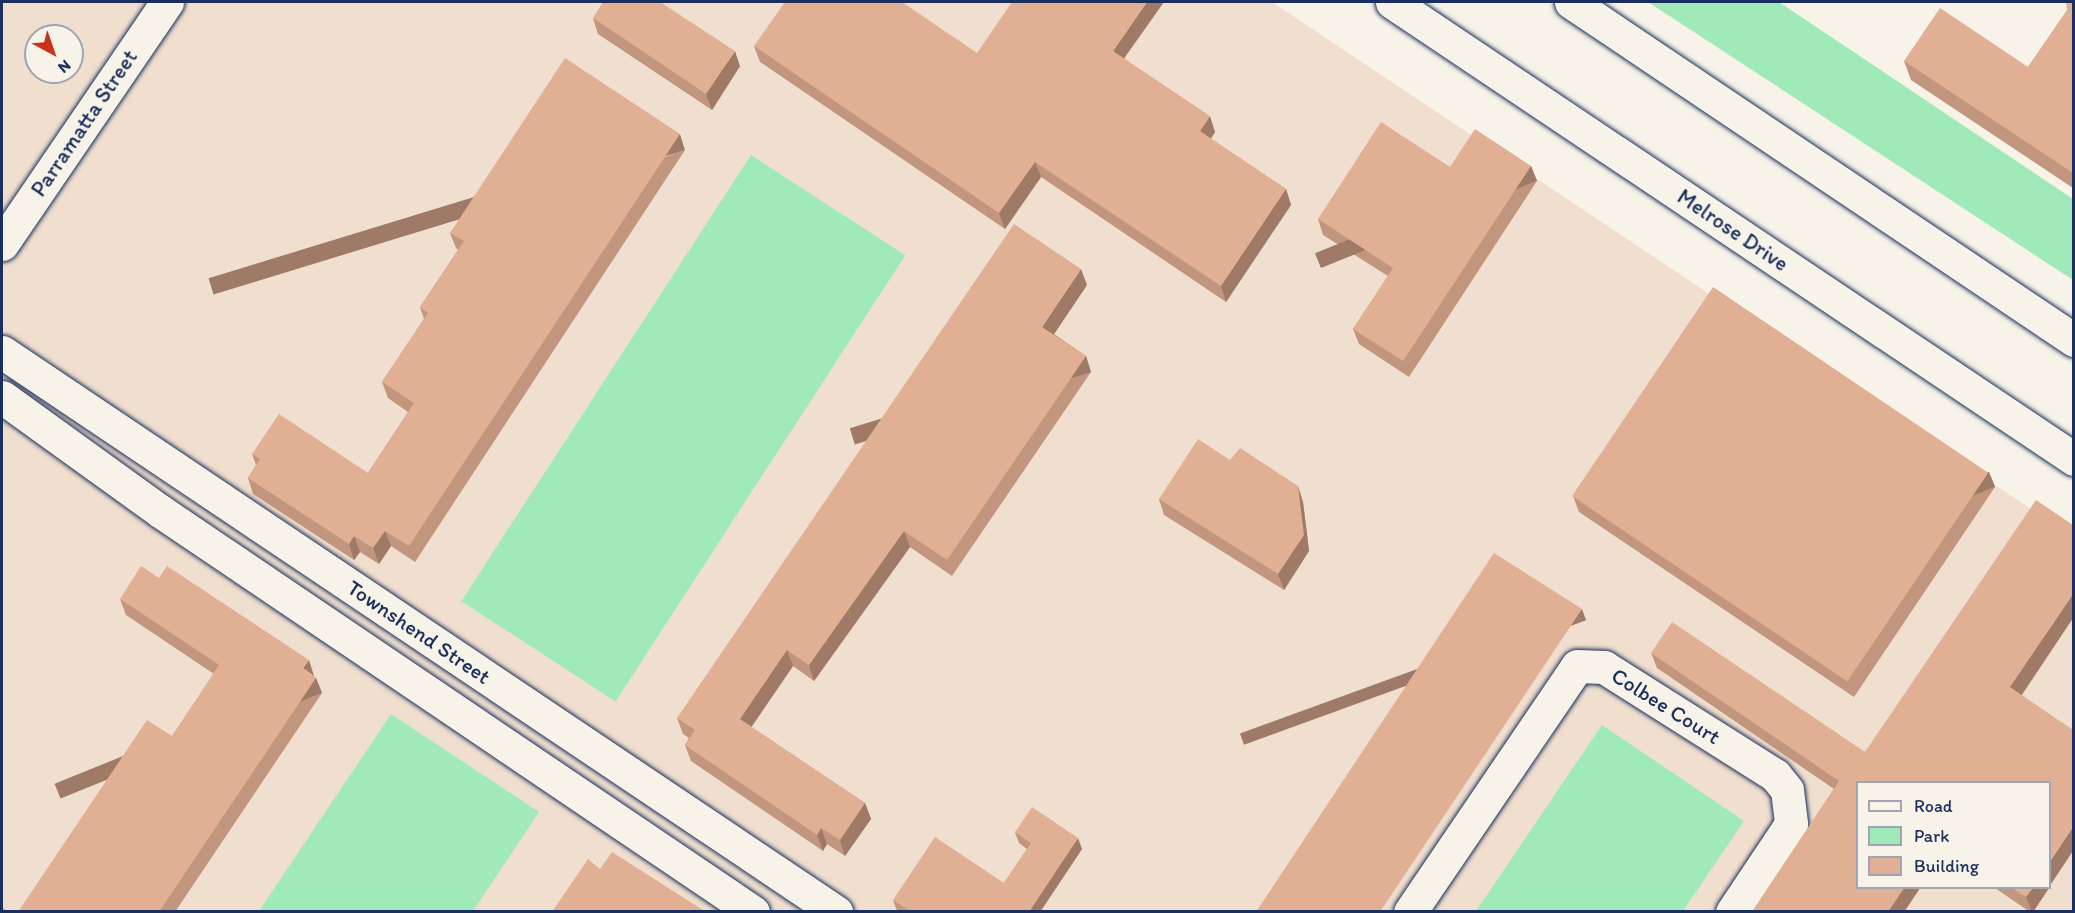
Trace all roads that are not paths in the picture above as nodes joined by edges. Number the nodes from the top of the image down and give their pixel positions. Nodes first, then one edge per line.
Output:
1 (167, 2) edge
2 (1392, 2) edge
3 (1571, 2) edge
4 (2, 244) edge
5 (2073, 340) edge
6 (2, 352) edge
7 (2, 397) edge
8 (2, 420) edge
9 (54, 437) junction
10 (2073, 459) edge
11 (753, 912) edge
12 (836, 912) edge
13 (1410, 912) edge
14 (1732, 912) edge

1 - 4 street, Parramatta Street
2 - 10 street, Melrose Drive
3 - 5 street
6 - 12 street, Townshend Street
7 - 9 street, Townshend Street
8 - 9 street, Townshend Street
9 - 11 street, Townshend Street
13 - 14 street, Colbee Court

